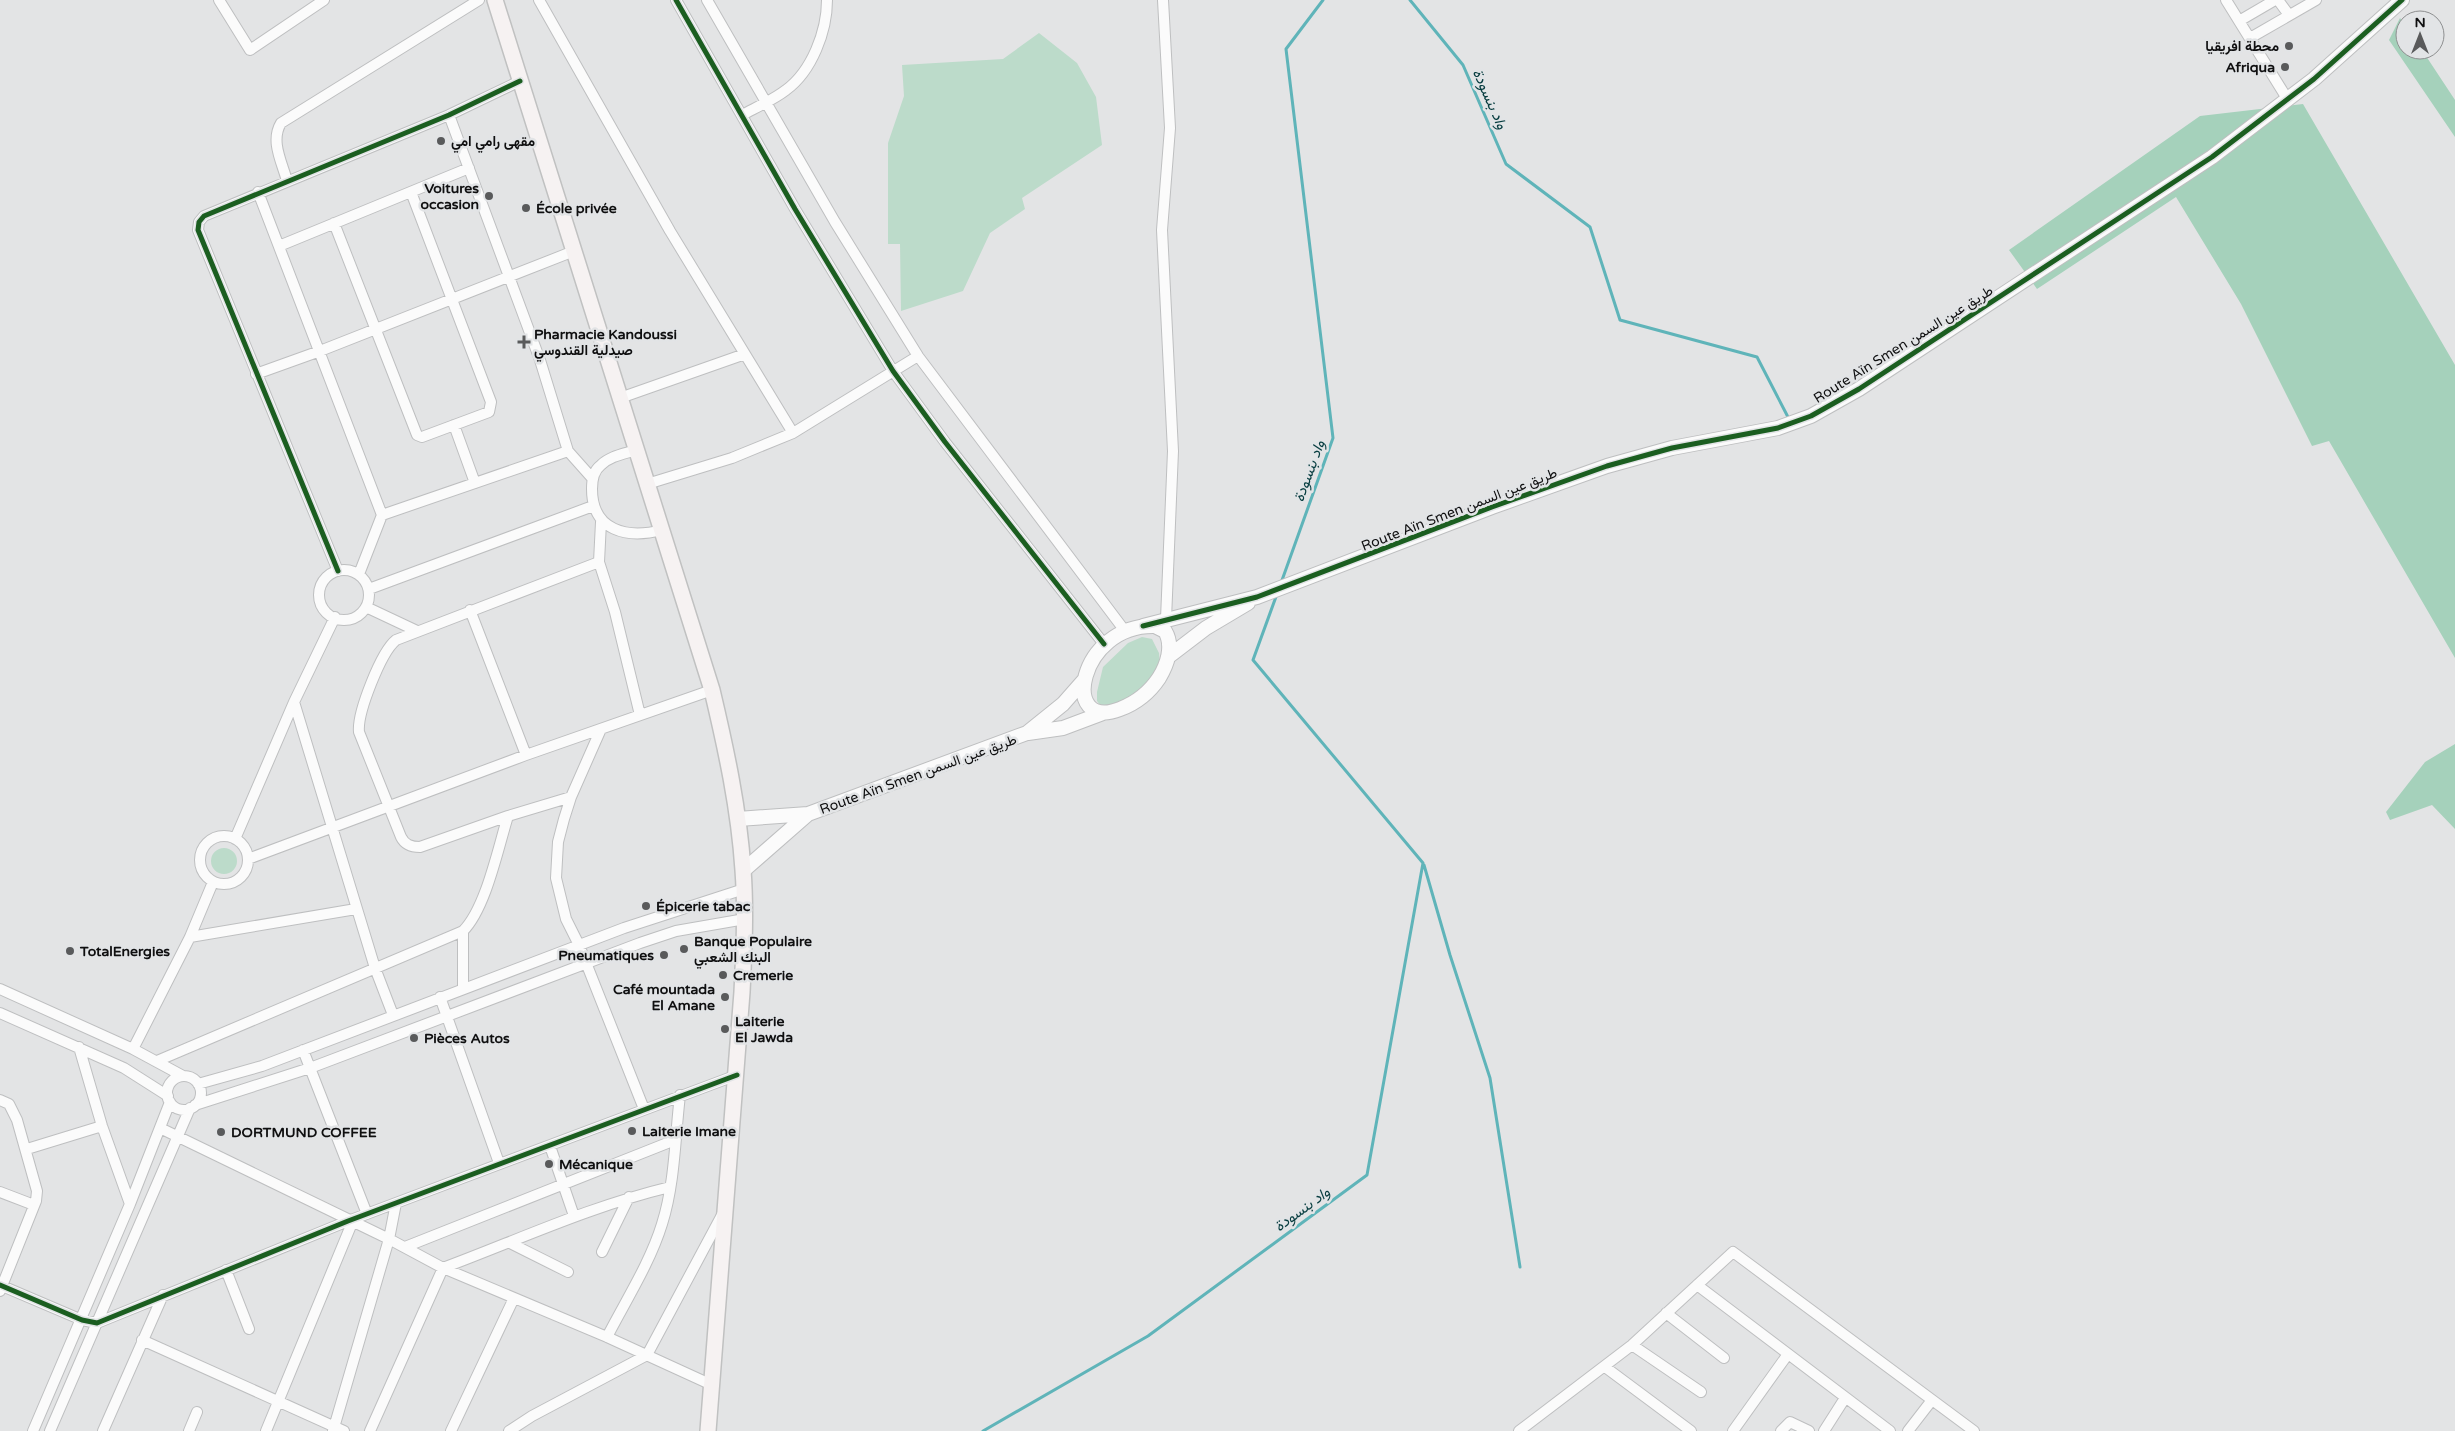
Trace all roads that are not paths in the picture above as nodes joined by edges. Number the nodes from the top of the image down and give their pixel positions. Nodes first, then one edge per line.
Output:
1 (219, 0) edge
2 (324, 0) edge
3 (479, 0) edge
4 (495, 0) edge
5 (539, 0) edge
6 (676, 0) edge
7 (707, 0) edge
8 (827, 0) edge
9 (1164, 0) edge
10 (2226, 0) edge
11 (2277, 0) edge
12 (2316, 0) edge
13 (2402, 0) edge
14 (2289, 15) junction
15 (2239, 21) junction
16 (2250, 38) junction
17 (520, 81) junction
18 (2288, 100) junction
19 (766, 102) junction
20 (449, 115) junction
21 (742, 115) junction
22 (469, 168) junction
23 (287, 181) junction
24 (258, 192) junction
25 (411, 192) junction
26 (334, 223) junction
27 (279, 246) junction
28 (574, 251) junction
29 (509, 277) junction
30 (451, 299) junction
31 (376, 329) junction
32 (320, 351) junction
33 (745, 354) junction
34 (918, 356) junction
35 (894, 371) junction
36 (256, 374) junction
37 (620, 398) junction
38 (454, 426) junction
39 (793, 433) junction
40 (636, 450) junction
41 (568, 451) junction
42 (592, 478) junction
43 (475, 483) junction
44 (647, 484) junction
45 (593, 506) junction
46 (382, 514) junction
47 (601, 522) junction
48 (662, 530) junction
49 (598, 562) junction
50 (338, 571) junction
51 (359, 574) junction
52 (369, 589) junction
53 (1257, 597) junction
54 (366, 607) junction
55 (470, 610) junction
56 (335, 617) junction
57 (1166, 619) junction
58 (1143, 626) junction
59 (1125, 630) junction
60 (417, 631) junction
61 (1104, 644) junction
62 (1168, 657) junction
63 (1085, 679) junction
64 (712, 690) junction
65 (294, 702) junction
66 (1103, 713) junction
67 (640, 715) junction
68 (602, 729) junction
69 (1027, 733) junction
70 (526, 755) junction
71 (571, 797) junction
72 (390, 805) junction
73 (808, 814) junction
74 (508, 816) junction
75 (738, 819) junction
76 (331, 827) junction
77 (235, 839) junction
78 (248, 859) junction
79 (744, 870) junction
80 (214, 882) junction
81 (744, 889) junction
82 (356, 909) junction
83 (745, 919) junction
84 (463, 931) junction
85 (190, 936) junction
86 (579, 945) junction
87 (586, 963) junction
88 (375, 968) junction
89 (463, 988) junction
90 (0, 989) edge
91 (440, 997) junction
92 (0, 1013) edge
93 (392, 1015) junction
94 (448, 1016) junction
95 (79, 1047) junction
96 (133, 1049) junction
97 (303, 1050) junction
98 (158, 1060) junction
99 (310, 1068) junction
100 (737, 1075) junction
101 (183, 1076) junction
102 (198, 1084) junction
103 (680, 1095) junction
104 (169, 1099) junction
105 (0, 1100) edge
106 (193, 1107) junction
107 (644, 1109) junction
108 (102, 1126) junction
109 (160, 1128) junction
110 (178, 1138) junction
111 (675, 1140) junction
112 (550, 1146) junction
113 (27, 1149) junction
114 (499, 1162) junction
115 (563, 1184) junction
116 (670, 1187) junction
117 (0, 1192) edge
118 (629, 1197) junction
119 (396, 1203) junction
120 (130, 1204) junction
121 (34, 1205) junction
122 (725, 1209) junction
123 (367, 1214) junction
124 (574, 1216) junction
125 (350, 1222) junction
126 (389, 1239) junction
127 (510, 1243) junction
128 (405, 1247) junction
129 (602, 1252) dead end
130 (443, 1268) junction
131 (226, 1270) junction
132 (568, 1272) dead end
133 (1697, 1285) junction
134 (1, 1288) edge
135 (163, 1295) junction
136 (514, 1298) junction
137 (1666, 1313) junction
138 (82, 1320) junction
139 (97, 1323) junction
140 (249, 1329) dead end
141 (607, 1337) junction
142 (142, 1340) junction
143 (1632, 1345) junction
144 (1788, 1354) junction
145 (647, 1355) junction
146 (1724, 1358) dead end
147 (1605, 1367) junction
148 (712, 1385) junction
149 (1701, 1392) dead end
150 (1845, 1398) junction
151 (1932, 1400) junction
152 (278, 1403) junction
153 (197, 1412) dead end
154 (337, 1430) edge
155 (33, 1431) edge
156 (50, 1431) edge
157 (103, 1431) edge
158 (189, 1431) edge
159 (266, 1431) edge
160 (370, 1431) edge
161 (451, 1431) edge
162 (508, 1431) edge
163 (708, 1431) edge
164 (1519, 1431) edge
165 (1691, 1431) edge
166 (1733, 1431) edge
167 (1781, 1431) edge
168 (1809, 1431) edge
169 (1824, 1431) edge
170 (1890, 1431) edge
171 (1908, 1431) edge
172 (1974, 1431) edge

1 - 2 street
3 - 23 street
4 - 17 main road
5 - 33 street
6 - 21 street
7 - 19 street
8 - 19 street
9 - 57 street
10 - 15 street
11 - 14 street
11 - 15 street
12 - 14 street
13 - 18 street, Route Aïn Smen طريق عين السمن
14 - 16 street
15 - 16 street
16 - 18 street
17 - 20 street
17 - 28 main road
18 - 53 street, Route Aïn Smen طريق عين السمن
19 - 21 street
19 - 34 street
20 - 22 street
20 - 23 street
21 - 35 street
22 - 25 street
22 - 29 street
23 - 24 street
24 - 27 street
24 - 36 street
25 - 26 street
25 - 30 street
26 - 27 street
26 - 31 street
27 - 32 street
28 - 29 street
28 - 37 main road
29 - 30 street
29 - 41 street
30 - 31 street
30 - 38 street
31 - 32 street
31 - 38 street
32 - 36 street
32 - 46 street
33 - 37 street
33 - 39 street
34 - 35 street
34 - 59 street
35 - 39 street
35 - 61 street
36 - 50 street
37 - 40 main road
38 - 43 street
39 - 44 street
40 - 42 street
40 - 44 main road
41 - 42 street
41 - 43 street
42 - 45 street
43 - 46 street
44 - 48 main road
45 - 47 street
45 - 52 street
46 - 51 street
47 - 48 street
47 - 49 street
48 - 64 main road
49 - 55 street
49 - 67 street
50 - 51 street
50 - 56 street
51 - 52 street
52 - 54 street
53 - 57 street, Route Aïn Smen طريق عين السمن
53 - 62 street, Route Aïn Smen طريق عين السمن
54 - 56 street
54 - 60 street
55 - 60 street
55 - 70 street
56 - 65 street
57 - 58 street, Route Aïn Smen طريق عين السمن
58 - 59 street
58 - 62 street
59 - 61 street
60 - 72 street
61 - 63 street
62 - 66 street
63 - 66 street
63 - 69 street, Route Aïn Smen طريق عين السمن
64 - 67 street
64 - 75 main road
65 - 76 street
65 - 77 street
66 - 69 street, Route Aïn Smen طريق عين السمن
67 - 68 street
68 - 70 street
68 - 71 street
69 - 73 street, Route Aïn Smen طريق عين السمن
70 - 72 street
71 - 74 street
71 - 86 street
72 - 74 street
72 - 76 street
73 - 75 street, Route Aïn Smen طريق عين السمن
73 - 79 street, Route Aïn Smen طريق عين السمن
74 - 84 street
75 - 79 main road
76 - 78 street
76 - 82 street
77 - 78 street
77 - 80 street
78 - 80 street
79 - 81 main road
80 - 85 street
81 - 83 main road
81 - 86 street
82 - 85 street
82 - 88 street
83 - 87 street
83 - 100 main road
84 - 88 street
84 - 89 street
85 - 96 street
86 - 87 street
86 - 89 street
87 - 94 street
87 - 107 street
88 - 93 street
88 - 98 street
89 - 91 street
90 - 96 street
91 - 93 street
91 - 94 street
92 - 95 street
93 - 97 street
94 - 99 street
94 - 114 street
95 - 104 street
95 - 108 street
96 - 98 street
97 - 99 street
97 - 102 street
98 - 101 street
99 - 106 street
99 - 123 street
100 - 103 street
100 - 122 main road
101 - 102 street
101 - 104 street
102 - 106 street
103 - 107 street
103 - 111 street
104 - 106 street
104 - 109 street
105 - 113 street
106 - 110 street
107 - 112 street
108 - 113 street
108 - 120 street
109 - 110 street
109 - 120 street
110 - 125 street
110 - 139 street
111 - 115 street
111 - 116 street
112 - 114 street
112 - 115 street
113 - 121 street
114 - 119 street
115 - 124 street
115 - 128 street
116 - 118 street
116 - 141 street
117 - 121 street
118 - 124 street
118 - 129 street
119 - 123 street
119 - 126 street
120 - 138 street
121 - 134 street
122 - 145 street
122 - 148 main road
123 - 125 street
124 - 127 street
125 - 126 street
125 - 131 street
125 - 152 street
126 - 128 street
126 - 154 street
127 - 130 street
127 - 132 street
128 - 130 street
130 - 136 street
130 - 160 street
131 - 135 street
131 - 140 street
133 - 137 street
133 - 144 street
133 - 151 street
134 - 138 street
135 - 139 street
135 - 142 street
136 - 141 street
136 - 161 street
137 - 143 street
137 - 146 street
138 - 139 street
138 - 155 street
139 - 156 street
141 - 145 street
142 - 152 street
142 - 157 street
143 - 147 street
143 - 149 street
144 - 150 street
144 - 166 street
145 - 148 street
145 - 162 street
147 - 164 street
147 - 165 street
148 - 163 main road
150 - 169 street
150 - 170 street
151 - 171 street
151 - 172 street
152 - 154 street
152 - 159 street
153 - 158 street
167 - 168 street

